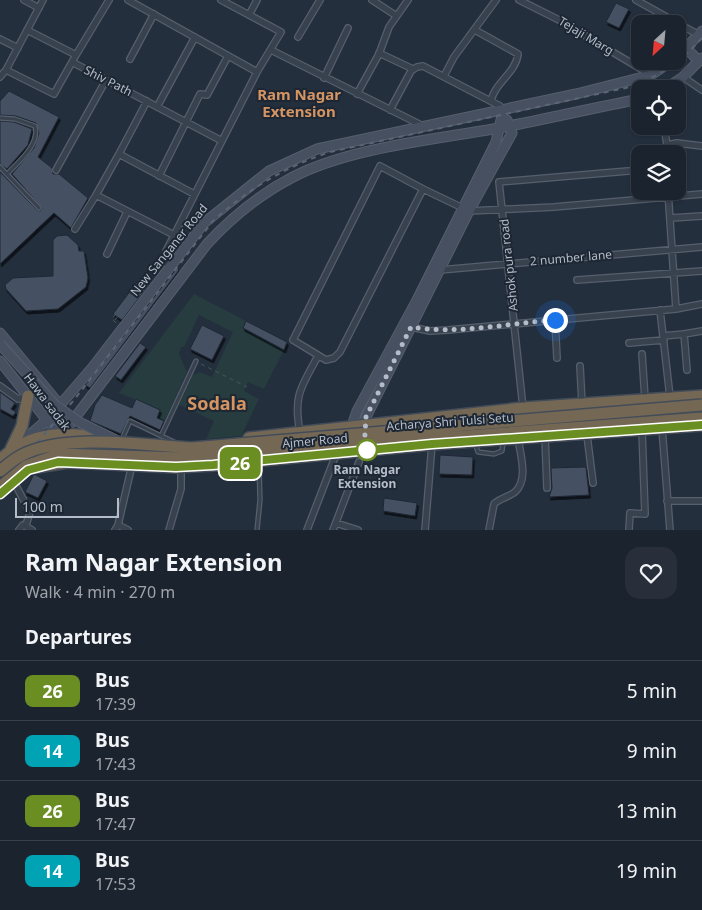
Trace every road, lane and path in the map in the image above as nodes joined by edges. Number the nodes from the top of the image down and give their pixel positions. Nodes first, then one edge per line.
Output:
1 (24, 0) edge
2 (43, 0) edge
3 (109, 0) edge
4 (128, 0) edge
5 (221, 0) edge
6 (258, 0) edge
7 (320, 0) edge
8 (372, 0) edge
9 (408, 0) edge
10 (496, 0) edge
11 (519, 0) edge
12 (636, 0) edge
13 (39, 8) junction
14 (154, 14) junction
15 (249, 15) junction
16 (396, 15) junction
17 (348, 28) dead end
18 (28, 30) junction
19 (475, 30) junction
20 (701, 33) edge
21 (195, 37) junction
22 (298, 37) dead end
23 (0, 39) edge
24 (18, 48) junction
25 (686, 48) joint
26 (271, 50) junction
27 (379, 53) junction
28 (76, 55) junction
29 (228, 56) junction
30 (130, 59) dead end
31 (701, 59) edge
32 (72, 62) junction
33 (413, 69) junction
34 (6, 70) junction
35 (658, 70) edge
36 (257, 72) junction
37 (651, 75) junction
38 (444, 76) junction
39 (0, 77) edge
40 (683, 77) junction
41 (324, 78) junction
42 (106, 80) junction
43 (679, 80) edge
44 (702, 90) edge
45 (357, 94) junction
46 (491, 101) junction
47 (631, 101) edge
48 (148, 102) junction
49 (157, 107) junction
50 (390, 110) junction
51 (504, 111) junction
52 (0, 118) edge
53 (186, 122) junction
54 (422, 126) junction
55 (504, 127) junction
56 (665, 135) edge
57 (222, 141) junction
58 (667, 145) joint
59 (702, 146) edge
60 (119, 154) junction
61 (0, 167) edge
62 (56, 170) dead end
63 (631, 171) edge
64 (7, 174) junction
65 (159, 176) junction
66 (423, 190) junction
67 (96, 194) junction
68 (194, 194) junction
69 (686, 194) edge
70 (702, 194) edge
71 (631, 198) edge
72 (670, 200) edge
73 (39, 208) dead end
74 (465, 209) junction
75 (503, 210) junction
76 (127, 212) junction
77 (702, 216) edge
78 (671, 218) junction
79 (75, 229) dead end
80 (174, 235) junction
81 (702, 247) edge
82 (673, 249) junction
83 (107, 254) dead end
84 (509, 263) junction
85 (168, 270) junction
86 (440, 270) junction
87 (702, 270) edge
88 (675, 273) junction
89 (577, 280) dead end
90 (148, 290) dead end
91 (702, 304) edge
92 (676, 308) junction
93 (660, 310) junction
94 (555, 320) junction
95 (515, 322) junction
96 (411, 327) junction
97 (122, 329) junction
98 (702, 331) edge
99 (0, 333) edge
100 (684, 334) junction
101 (664, 338) junction
102 (0, 344) edge
103 (629, 344) dead end
104 (642, 354) dead end
105 (318, 356) junction
106 (557, 358) dead end
107 (0, 361) edge
108 (196, 361) joint
109 (580, 366) dead end
110 (687, 370) dead end
111 (0, 386) edge
112 (247, 387) dead end
113 (28, 396) junction
114 (702, 396) edge
115 (670, 397) junction
116 (644, 399) junction
117 (60, 404) junction
118 (582, 404) junction
119 (702, 405) edge
120 (523, 408) junction
121 (702, 418) edge
122 (47, 420) junction
123 (365, 425) junction
124 (702, 425) edge
125 (350, 426) junction
126 (662, 428) junction
127 (71, 430) junction
128 (642, 430) junction
129 (56, 432) junction
130 (300, 432) junction
131 (587, 435) junction
132 (161, 436) junction
133 (545, 437) junction
134 (518, 438) junction
135 (124, 442) junction
136 (21, 444) junction
137 (177, 444) junction
138 (432, 444) junction
139 (364, 450) junction
140 (342, 452) junction
141 (3, 457) edge
142 (259, 460) junction
143 (69, 462) junction
144 (359, 462) dead end
145 (82, 463) junction
146 (132, 465) junction
147 (181, 467) junction
148 (0, 470) edge
149 (14, 482) junction
150 (593, 483) dead end
151 (0, 486) edge
152 (547, 488) dead end
153 (0, 494) edge
154 (668, 501) junction
155 (702, 501) edge
156 (336, 523) junction
157 (26, 525) junction
158 (117, 528) edge
159 (19, 530) edge
160 (32, 530) edge
161 (128, 530) edge
162 (169, 530) edge
163 (257, 530) edge
164 (307, 530) edge
165 (333, 530) edge
166 (358, 530) edge
167 (425, 530) edge
168 (489, 530) edge
169 (629, 530) edge
170 (670, 530) edge

1 - 13 street
2 - 13 street
3 - 28 street
4 - 14 street
5 - 15 street
6 - 15 street
7 - 22 street
8 - 16 street
9 - 16 street
10 - 19 street
11 - 37 street, Tejaji Marg
12 - 20 street
13 - 18 street
14 - 21 street
14 - 30 street
15 - 26 street
16 - 27 street
17 - 41 street
18 - 24 street
18 - 28 street
19 - 38 street
19 - 46 street
20 - 25 main road
21 - 29 street
21 - 49 street
23 - 24 street
24 - 34 street
25 - 31 main road
26 - 36 street
26 - 41 street
27 - 33 street
27 - 45 street
28 - 32 street
29 - 36 street
29 - 53 street
31 - 40 main road
32 - 34 street, Shiv Path
32 - 42 street, Shiv Path
33 - 38 street
33 - 50 street
34 - 39 street
35 - 37 main road, New Sanganer Road
36 - 57 street
37 - 51 main road, New Sanganer Road
38 - 46 street
40 - 43 main road
40 - 44 street
41 - 45 street
42 - 48 street, Shiv Path
42 - 62 street
45 - 50 street
46 - 51 street
47 - 55 main road, New Sanganer Road
48 - 49 street, Shiv Path
48 - 60 street
49 - 53 street, Shiv Path
50 - 54 street
51 - 54 main road, New Sanganer Road
51 - 55 main road
52 - 64 lane
53 - 57 street, Shiv Path
53 - 65 street
54 - 85 main road, New Sanganer Road
55 - 74 main road
55 - 127 main road, New Sanganer Road
56 - 58 street
57 - 68 street
58 - 59 street
60 - 65 street
60 - 67 street
61 - 64 lane
63 - 75 street, Ashok pura road
64 - 73 lane
65 - 68 street
66 - 74 street
66 - 105 street
66 - 105 street
67 - 76 street
67 - 79 street
68 - 80 street
69 - 70 street
71 - 75 street
72 - 78 street
74 - 75 street
74 - 86 main road
74 - 125 main road
75 - 84 street, Ashok pura road
76 - 80 street
76 - 83 street
77 - 78 street
78 - 82 street
80 - 85 street
81 - 82 street, 2 number lane
82 - 84 street, 2 number lane
82 - 88 street
84 - 86 street, 2 number lane
84 - 95 street, Ashok pura road
85 - 97 main road, New Sanganer Road
86 - 96 main road
87 - 88 street
88 - 89 street
88 - 92 street
90 - 97 path
91 - 92 street
92 - 93 street
93 - 94 street
93 - 101 street
94 - 95 street
94 - 106 street
95 - 96 street
95 - 120 street, Ashok pura road
96 - 123 main road
97 - 117 main road, New Sanganer Road
98 - 100 street
99 - 117 main road, Hawa sadak
100 - 101 street
100 - 110 street
101 - 103 street
101 - 115 street
102 - 135 main road, bridge
104 - 116 street
105 - 130 street
107 - 113 main road, Hawa sadak
108 - 112 path
108 - 132 lane
109 - 118 street
111 - 113 street
113 - 122 main road, Hawa sadak
113 - 141 highway
114 - 115 highway, Ajmer Road
115 - 116 highway, Ajmer Road
116 - 118 highway, Ajmer Road
117 - 122 main road, New Sanganer Road
117 - 127 main road
118 - 120 highway, Ajmer Road
119 - 135 highway, Acharya Shri Tulsi Setu, bridge
120 - 123 highway, Ajmer Road
121 - 151 highway, Acharya Shri Tulsi Setu, bridge
122 - 129 main road, Hawa sadak
122 - 136 main road, New Sanganer Road
123 - 125 highway, Ajmer Road
123 - 139 main road
124 - 126 highway, Ajmer Road
125 - 130 highway, Ajmer Road
125 - 140 main road
126 - 128 highway, Ajmer Road
126 - 154 street
127 - 129 highway, Ajmer Road
127 - 135 highway, Ajmer Road
127 - 145 main road
128 - 131 highway, Ajmer Road
128 - 169 street
129 - 136 highway, Ajmer Road
129 - 143 main road, Hawa sadak
130 - 137 highway, Ajmer Road
131 - 133 highway, Ajmer Road
131 - 150 street
132 - 135 lane
132 - 137 lane
133 - 134 highway, Ajmer Road
133 - 152 street
134 - 138 highway, Ajmer Road
134 - 168 street
135 - 137 highway, Ajmer Road
135 - 148 highway, Acharya Shri Tulsi Setu, bridge
136 - 141 highway, Ajmer Road
138 - 139 highway, Ajmer Road
138 - 167 street
139 - 140 highway, Ajmer Road
140 - 142 highway, Ajmer Road
140 - 164 street
142 - 147 highway, Ajmer Road
142 - 163 lane
143 - 145 highway, Ajmer Road
143 - 149 highway, Ajmer Road
144 - 156 street
145 - 146 highway, Ajmer Road
146 - 147 highway, Ajmer Road
146 - 158 street
147 - 162 street
149 - 153 highway, Ajmer Road
149 - 157 street
154 - 155 street
154 - 170 street
156 - 165 street
156 - 166 street
157 - 159 street
157 - 160 street
158 - 161 street

